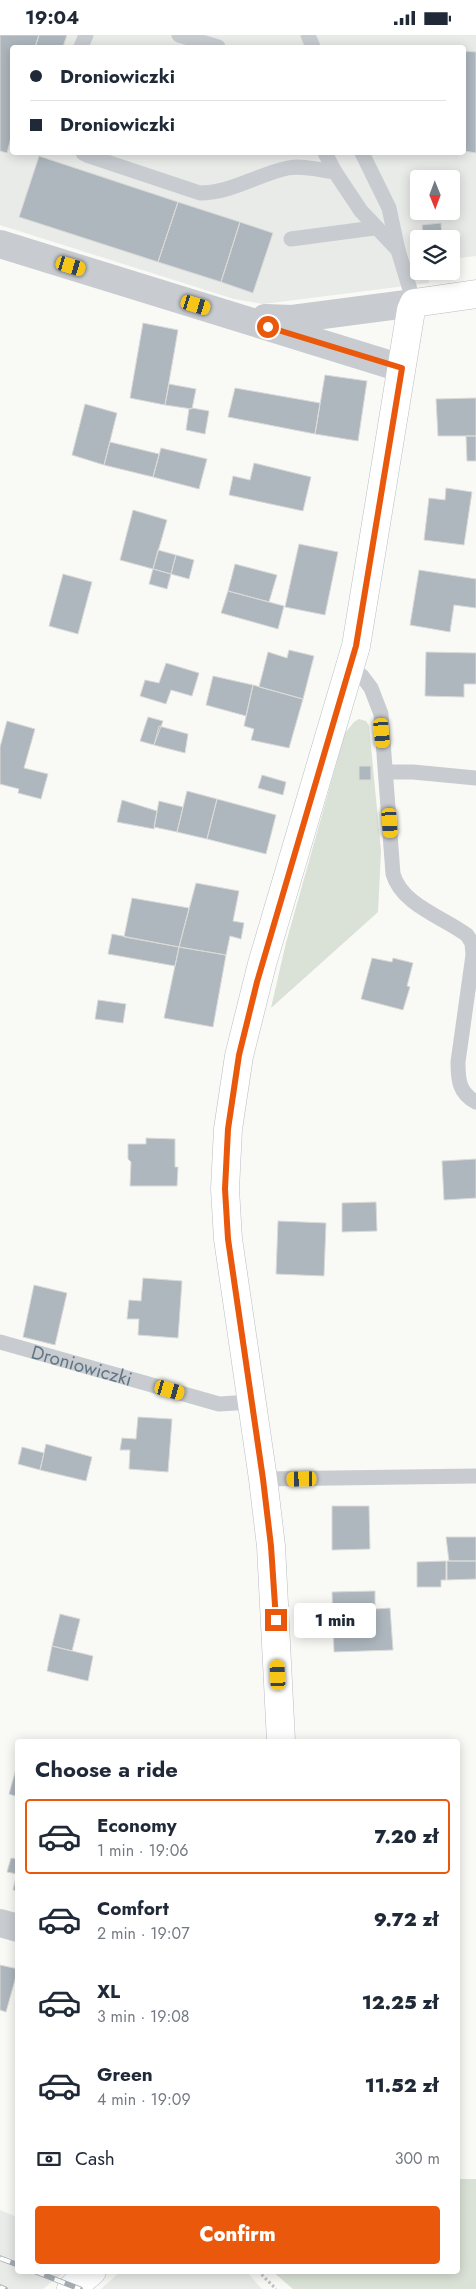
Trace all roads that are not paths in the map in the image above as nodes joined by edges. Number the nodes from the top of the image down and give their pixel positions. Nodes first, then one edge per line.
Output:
1 (179, 35) edge
2 (212, 45) edge
3 (87, 155) edge
4 (326, 155) edge
5 (363, 155) edge
6 (334, 172) junction
7 (374, 228) junction
8 (290, 239) dead end
9 (0, 244) edge
10 (398, 250) junction
11 (476, 293) edge
12 (414, 303) junction
13 (231, 315) junction
14 (402, 368) junction
15 (350, 668) junction
16 (386, 771) junction
17 (476, 777) edge
18 (476, 1103) edge
19 (0, 1342) edge
20 (252, 1402) junction
21 (476, 1476) edge
22 (263, 1479) junction
23 (281, 1739) edge
24 (0, 1923) edge
25 (15, 1927) edge
26 (88, 2274) edge
27 (71, 2289) edge

1 - 2 lane
3 - 6 lane
4 - 6 lane
5 - 10 lane
6 - 7 lane
7 - 8 lane
7 - 10 lane
9 - 13 street
10 - 12 lane
11 - 12 street
12 - 13 street
12 - 14 street
13 - 14 street
14 - 15 street
15 - 16 lane
15 - 20 street
16 - 17 lane
16 - 18 lane
19 - 20 lane, Droniowiczki
20 - 22 street
21 - 22 lane
22 - 23 street
24 - 25 street
26 - 27 street

